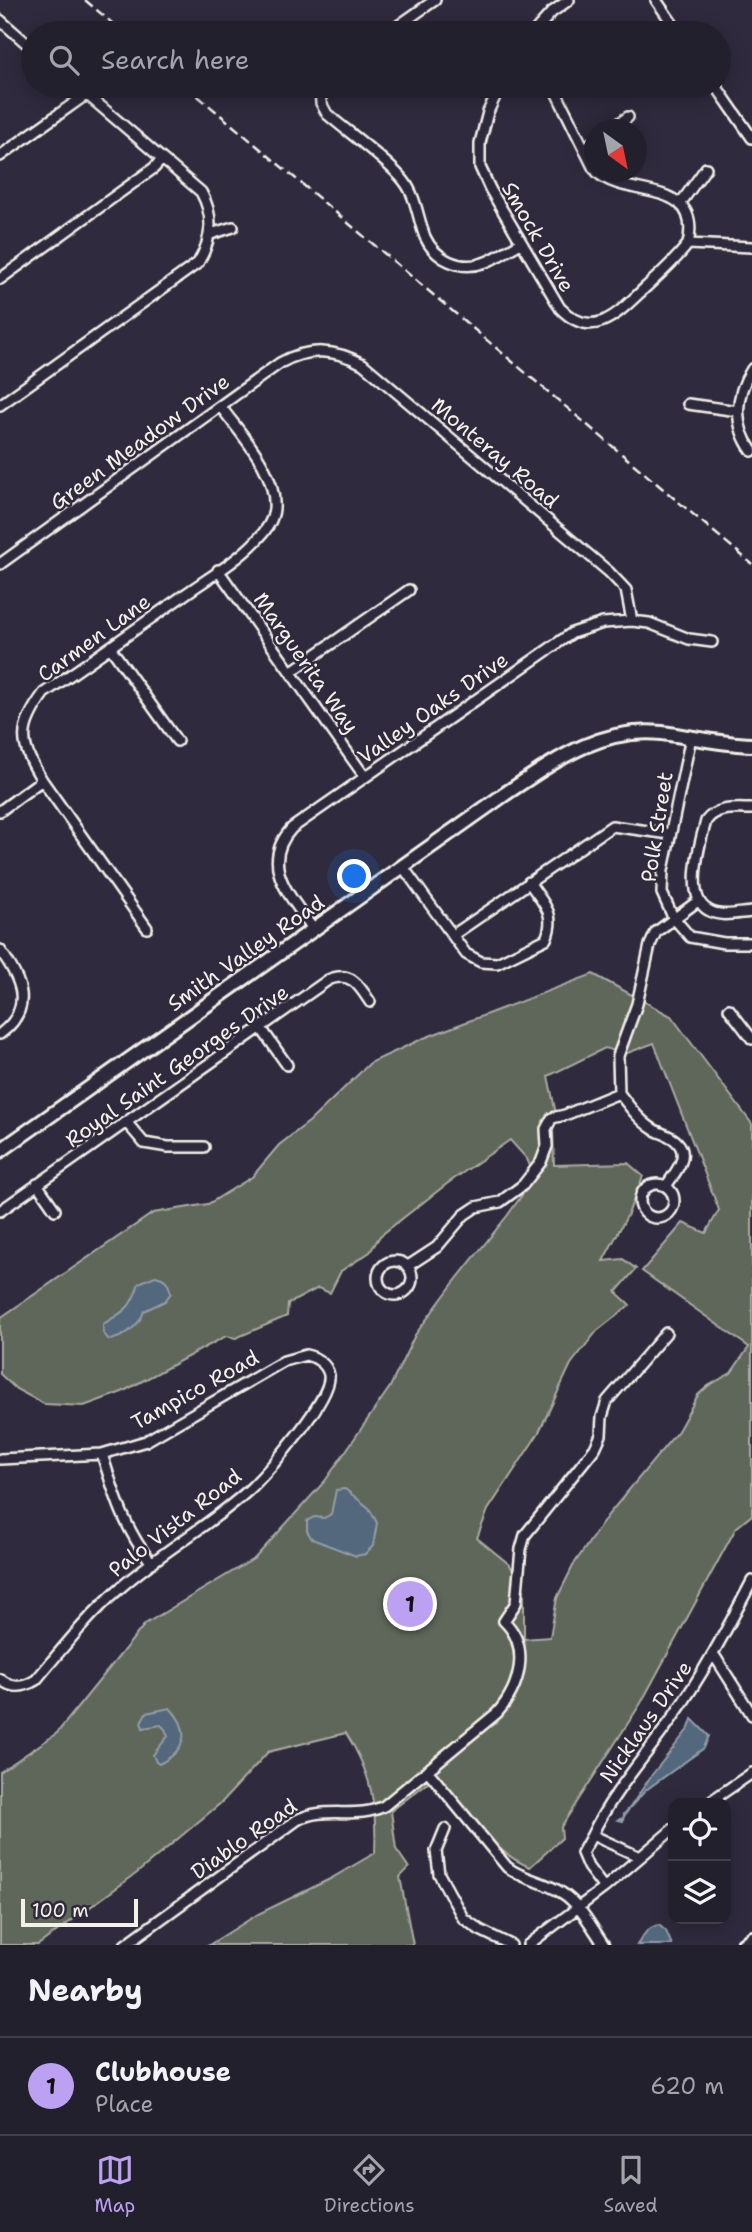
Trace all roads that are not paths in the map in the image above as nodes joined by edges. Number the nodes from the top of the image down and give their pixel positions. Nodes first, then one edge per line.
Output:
1 (435, 0) edge
2 (569, 0) edge
3 (656, 0) edge
4 (0, 20) edge
5 (405, 21) edge
6 (544, 21) edge
7 (671, 21) edge
8 (4, 30) edge
9 (21, 41) edge
10 (81, 98) edge
11 (92, 98) edge
12 (321, 98) edge
13 (494, 98) edge
14 (559, 98) edge
15 (724, 98) edge
16 (628, 117) dead end
17 (625, 119) edge
18 (752, 138) edge
19 (584, 149) edge
20 (0, 156) edge
21 (162, 159) junction
22 (706, 168) dead end
23 (612, 182) edge
24 (680, 204) junction
25 (233, 227) dead end
26 (211, 234) junction
27 (522, 243) junction
28 (688, 244) junction
29 (752, 247) edge
30 (0, 279) edge
31 (303, 354) joint
32 (752, 369) edge
33 (688, 404) dead end
34 (0, 405) edge
35 (221, 407) junction
36 (737, 411) junction
37 (752, 451) edge
38 (0, 564) edge
39 (218, 570) junction
40 (409, 590) dead end
41 (632, 621) junction
42 (712, 642) dead end
43 (110, 647) junction
44 (292, 671) junction
45 (691, 737) junction
46 (177, 741) dead end
47 (752, 745) edge
48 (365, 777) junction
49 (42, 780) junction
50 (752, 808) edge
51 (0, 811) edge
52 (670, 834) junction
53 (403, 867) junction
54 (529, 882) junction
55 (698, 901) junction
56 (752, 912) edge
57 (673, 917) junction
58 (147, 928) dead end
59 (313, 929) junction
60 (453, 935) junction
61 (752, 943) edge
62 (0, 950) edge
63 (370, 1002) dead end
64 (729, 1009) dead end
65 (261, 1028) junction
66 (0, 1034) edge
67 (752, 1039) edge
68 (287, 1065) dead end
69 (619, 1094) junction
70 (127, 1123) junction
71 (204, 1147) dead end
72 (0, 1151) edge
73 (37, 1184) junction
74 (666, 1186) dead end
75 (55, 1210) dead end
76 (0, 1211) edge
77 (408, 1266) junction
78 (666, 1333) dead end
79 (321, 1362) joint
80 (102, 1454) junction
81 (0, 1460) edge
82 (152, 1563) junction
83 (752, 1581) edge
84 (714, 1655) junction
85 (0, 1678) edge
86 (752, 1715) edge
87 (427, 1770) junction
88 (752, 1773) edge
89 (715, 1798) edge
90 (445, 1829) dead end
91 (668, 1833) edge
92 (592, 1835) junction
93 (644, 1854) junction
94 (604, 1888) junction
95 (577, 1908) junction
96 (752, 1938) edge
97 (125, 1945) edge
98 (510, 1945) edge
99 (528, 1945) edge
100 (604, 1945) edge
101 (743, 1945) edge

1 - 5 street
2 - 6 street
3 - 7 street
4 - 8 street
8 - 9 street
10 - 20 street
11 - 21 street
12 - 27 street
13 - 27 street, Smock Drive
14 - 19 street
15 - 18 street
16 - 17 street
21 - 26 street
21 - 30 street
22 - 24 street
23 - 24 street
24 - 28 street
25 - 26 street
26 - 34 street
27 - 28 street, Smock Drive
28 - 29 street
31 - 35 street, Green Meadow Drive
31 - 41 street, Monteray Road
32 - 36 street
33 - 36 street
35 - 38 street, Green Meadow Drive
35 - 39 street, Carmen Lane
36 - 37 street
39 - 43 street, Carmen Lane
39 - 44 street, Marguerita Way
40 - 44 street
41 - 42 street, Valley Oaks Drive
41 - 48 street, Valley Oaks Drive
43 - 46 street
43 - 49 street, Carmen Lane
44 - 48 street, Marguerita Way
45 - 47 main road, Smith Valley Road
45 - 52 street, Polk Street
45 - 53 main road, Smith Valley Road
48 - 59 street, Valley Oaks Drive
49 - 51 street
49 - 58 street, Carmen Lane
50 - 55 street
52 - 54 street
52 - 57 street, Polk Street
53 - 59 main road, Smith Valley Road
53 - 60 street
54 - 60 street
54 - 60 street
55 - 56 street
55 - 57 street
57 - 61 street
57 - 69 street
59 - 72 main road, Smith Valley Road
62 - 66 street
63 - 65 street, Royal Saint Georges Drive
64 - 67 street
65 - 68 street
65 - 70 street, Royal Saint Georges Drive
69 - 74 street
69 - 77 street
70 - 71 street
70 - 73 street, Royal Saint Georges Drive
73 - 75 street
73 - 76 street, Royal Saint Georges Drive
77 - 77 street
78 - 87 street, Diablo Road
79 - 80 street, Tampico Road
79 - 82 street, Palo Vista Road
80 - 81 street, Tampico Road
80 - 82 street
82 - 85 street, Palo Vista Road
83 - 84 street, Nicklaus Drive
84 - 86 street
84 - 92 street, Nicklaus Drive
87 - 95 street
87 - 97 street, Diablo Road
88 - 89 street
90 - 98 street
91 - 93 street
92 - 93 street
92 - 94 street
93 - 94 street
94 - 95 street
95 - 99 street
95 - 100 street
96 - 101 main road

